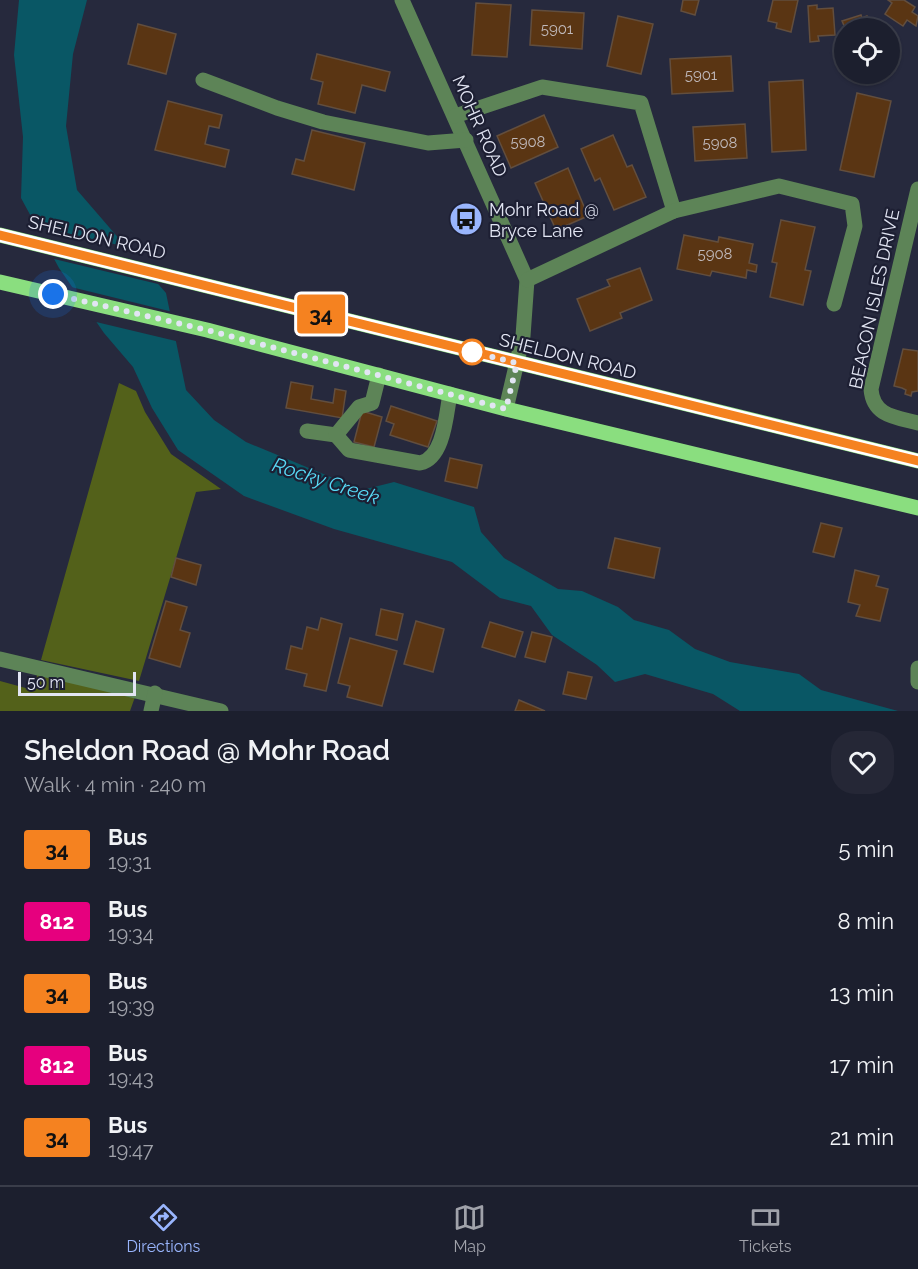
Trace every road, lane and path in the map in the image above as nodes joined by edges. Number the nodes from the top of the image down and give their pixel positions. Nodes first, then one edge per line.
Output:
1 (402, 0) edge
2 (203, 80) dead end
3 (455, 116) junction
4 (466, 140) junction
5 (918, 189) edge
6 (674, 212) junction
7 (2, 235) edge
8 (527, 280) junction
9 (0, 282) edge
10 (834, 304) dead end
11 (517, 363) junction
12 (379, 375) junction
13 (450, 394) junction
14 (506, 409) junction
15 (918, 423) edge
16 (307, 431) dead end
17 (336, 435) junction
18 (918, 461) edge
19 (918, 508) edge
20 (0, 659) edge
21 (918, 668) edge
22 (918, 682) edge
23 (155, 693) junction
24 (151, 711) edge
25 (221, 711) edge

1 - 3 street, MOHR ROAD
2 - 4 street
3 - 4 street, MOHR ROAD
3 - 6 street
4 - 8 street, MOHR ROAD
5 - 15 street, BEACON ISLES DRIVE
6 - 8 street
6 - 10 street
7 - 11 main road, SHELDON ROAD
8 - 11 street, MOHR ROAD
9 - 12 main road
11 - 14 street, MOHR ROAD
11 - 18 main road, SHELDON ROAD
12 - 13 main road
12 - 17 street
13 - 14 main road
13 - 17 street
14 - 19 main road
16 - 17 street
20 - 23 street
21 - 22 street
23 - 24 street
23 - 25 street

